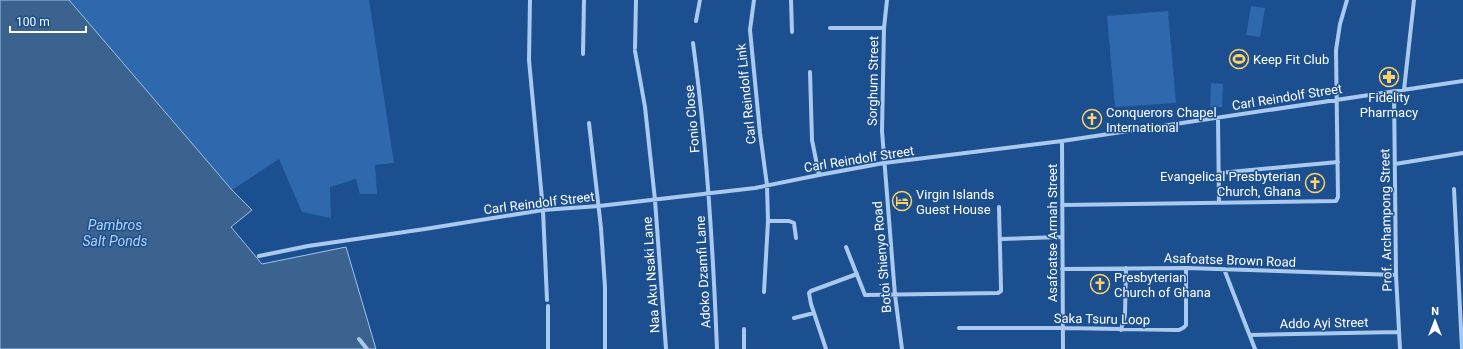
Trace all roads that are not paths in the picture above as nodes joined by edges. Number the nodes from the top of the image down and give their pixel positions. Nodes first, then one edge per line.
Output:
1 (530, 0) edge
2 (584, 0) edge
3 (636, 0) edge
4 (700, 0) edge
5 (754, 0) edge
6 (791, 0) edge
7 (887, 0) edge
8 (1347, 0) edge
9 (1414, 0) edge
10 (696, 21) dead end
11 (830, 28) dead end
12 (884, 28) junction
13 (792, 32) dead end
14 (693, 43) dead end
15 (583, 54) dead end
16 (810, 72) dead end
17 (1463, 81) edge
18 (1404, 90) junction
19 (1394, 91) junction
20 (1336, 100) junction
21 (1218, 118) junction
22 (589, 123) dead end
23 (1062, 141) junction
24 (1463, 153) edge
25 (1338, 162) junction
26 (884, 163) junction
27 (1395, 164) junction
28 (1220, 173) junction
29 (819, 174) junction
30 (767, 185) junction
31 (1454, 189) dead end
32 (708, 193) junction
33 (655, 200) junction
34 (1219, 203) junction
35 (1062, 205) junction
36 (599, 206) junction
37 (999, 207) dead end
38 (543, 210) junction
39 (768, 221) junction
40 (1062, 237) junction
41 (796, 238) dead end
42 (1001, 239) junction
43 (846, 247) dead end
44 (259, 256) dead end
45 (1126, 268) junction
46 (1186, 268) junction
47 (1062, 269) junction
48 (1224, 269) junction
49 (1461, 273) edge
50 (857, 274) junction
51 (1396, 276) junction
52 (764, 292) dead end
53 (895, 295) junction
54 (547, 300) dead end
55 (548, 306) dead end
56 (814, 313) junction
57 (794, 318) dead end
58 (959, 328) dead end
59 (1062, 328) junction
60 (744, 329) dead end
61 (1121, 330) junction
62 (1399, 332) junction
63 (1250, 335) junction
64 (359, 339) dead end
65 (367, 349) edge
66 (548, 349) edge
67 (605, 349) edge
68 (666, 349) edge
69 (718, 349) edge
70 (744, 349) edge
71 (826, 349) edge
72 (902, 349) edge
73 (1063, 349) edge
74 (1254, 349) edge
75 (1400, 349) edge
76 (1462, 349) edge

1 - 38 street
2 - 15 street
3 - 33 street, Naa Aku Nsaki Lane
4 - 10 street
5 - 30 street, Carl Reindolf Link
6 - 13 street
7 - 12 street, Sorghum Street
8 - 20 street
9 - 18 street
11 - 12 street
12 - 26 street, Sorghum Street
14 - 32 street, Fonio Close
16 - 29 street
17 - 18 street, Carl Reindolf Street
18 - 19 street, Carl Reindolf Street
19 - 20 street, Carl Reindolf Street
19 - 27 street, Prof. Archampong Street
20 - 21 street, Carl Reindolf Street
20 - 25 street
21 - 23 street, Carl Reindolf Street
21 - 28 street
22 - 36 street
23 - 26 street, Carl Reindolf Street
23 - 35 street, Asafoatse Armah Street
24 - 27 street
25 - 28 street
25 - 34 street
26 - 29 street, Carl Reindolf Street
26 - 53 street, Botoi Shienyo Road
27 - 51 street, Prof. Archampong Street
28 - 34 street
29 - 30 street, Carl Reindolf Street
30 - 32 street, Carl Reindolf Street
30 - 39 street, Carl Reindolf Link
31 - 49 street
32 - 33 street, Carl Reindolf Street
32 - 69 street, Adoko Dzamfi Lane
33 - 36 street, Carl Reindolf Street
33 - 68 street, Naa Aku Nsaki Lane
34 - 35 street
35 - 40 street, Asafoatse Armah Street
36 - 38 street, Carl Reindolf Street
36 - 67 street
37 - 42 street
38 - 44 street, Carl Reindolf Street
38 - 54 street
39 - 41 street
39 - 52 street, Carl Reindolf Link
40 - 42 street
40 - 47 street, Asafoatse Armah Street
42 - 53 street
43 - 50 street
45 - 46 street, Asafoatse Brown Road
45 - 47 street, Asafoatse Brown Road
45 - 61 street
46 - 48 street, Asafoatse Brown Road
46 - 61 street, Saka Tsuru Loop
47 - 59 street, Asafoatse Armah Street
48 - 51 street, Asafoatse Brown Road
48 - 63 street
49 - 76 street
50 - 53 street
50 - 56 street
51 - 62 street, Prof. Archampong Street
53 - 72 street, Botoi Shienyo Road
55 - 66 street
56 - 57 street
56 - 71 street
58 - 59 street, Saka Tsuru Loop
59 - 61 street, Saka Tsuru Loop
59 - 73 street, Asafoatse Armah Street
60 - 70 street
62 - 63 street, Addo Ayi Street
62 - 75 street, Prof. Archampong Street
63 - 74 street
64 - 65 street

